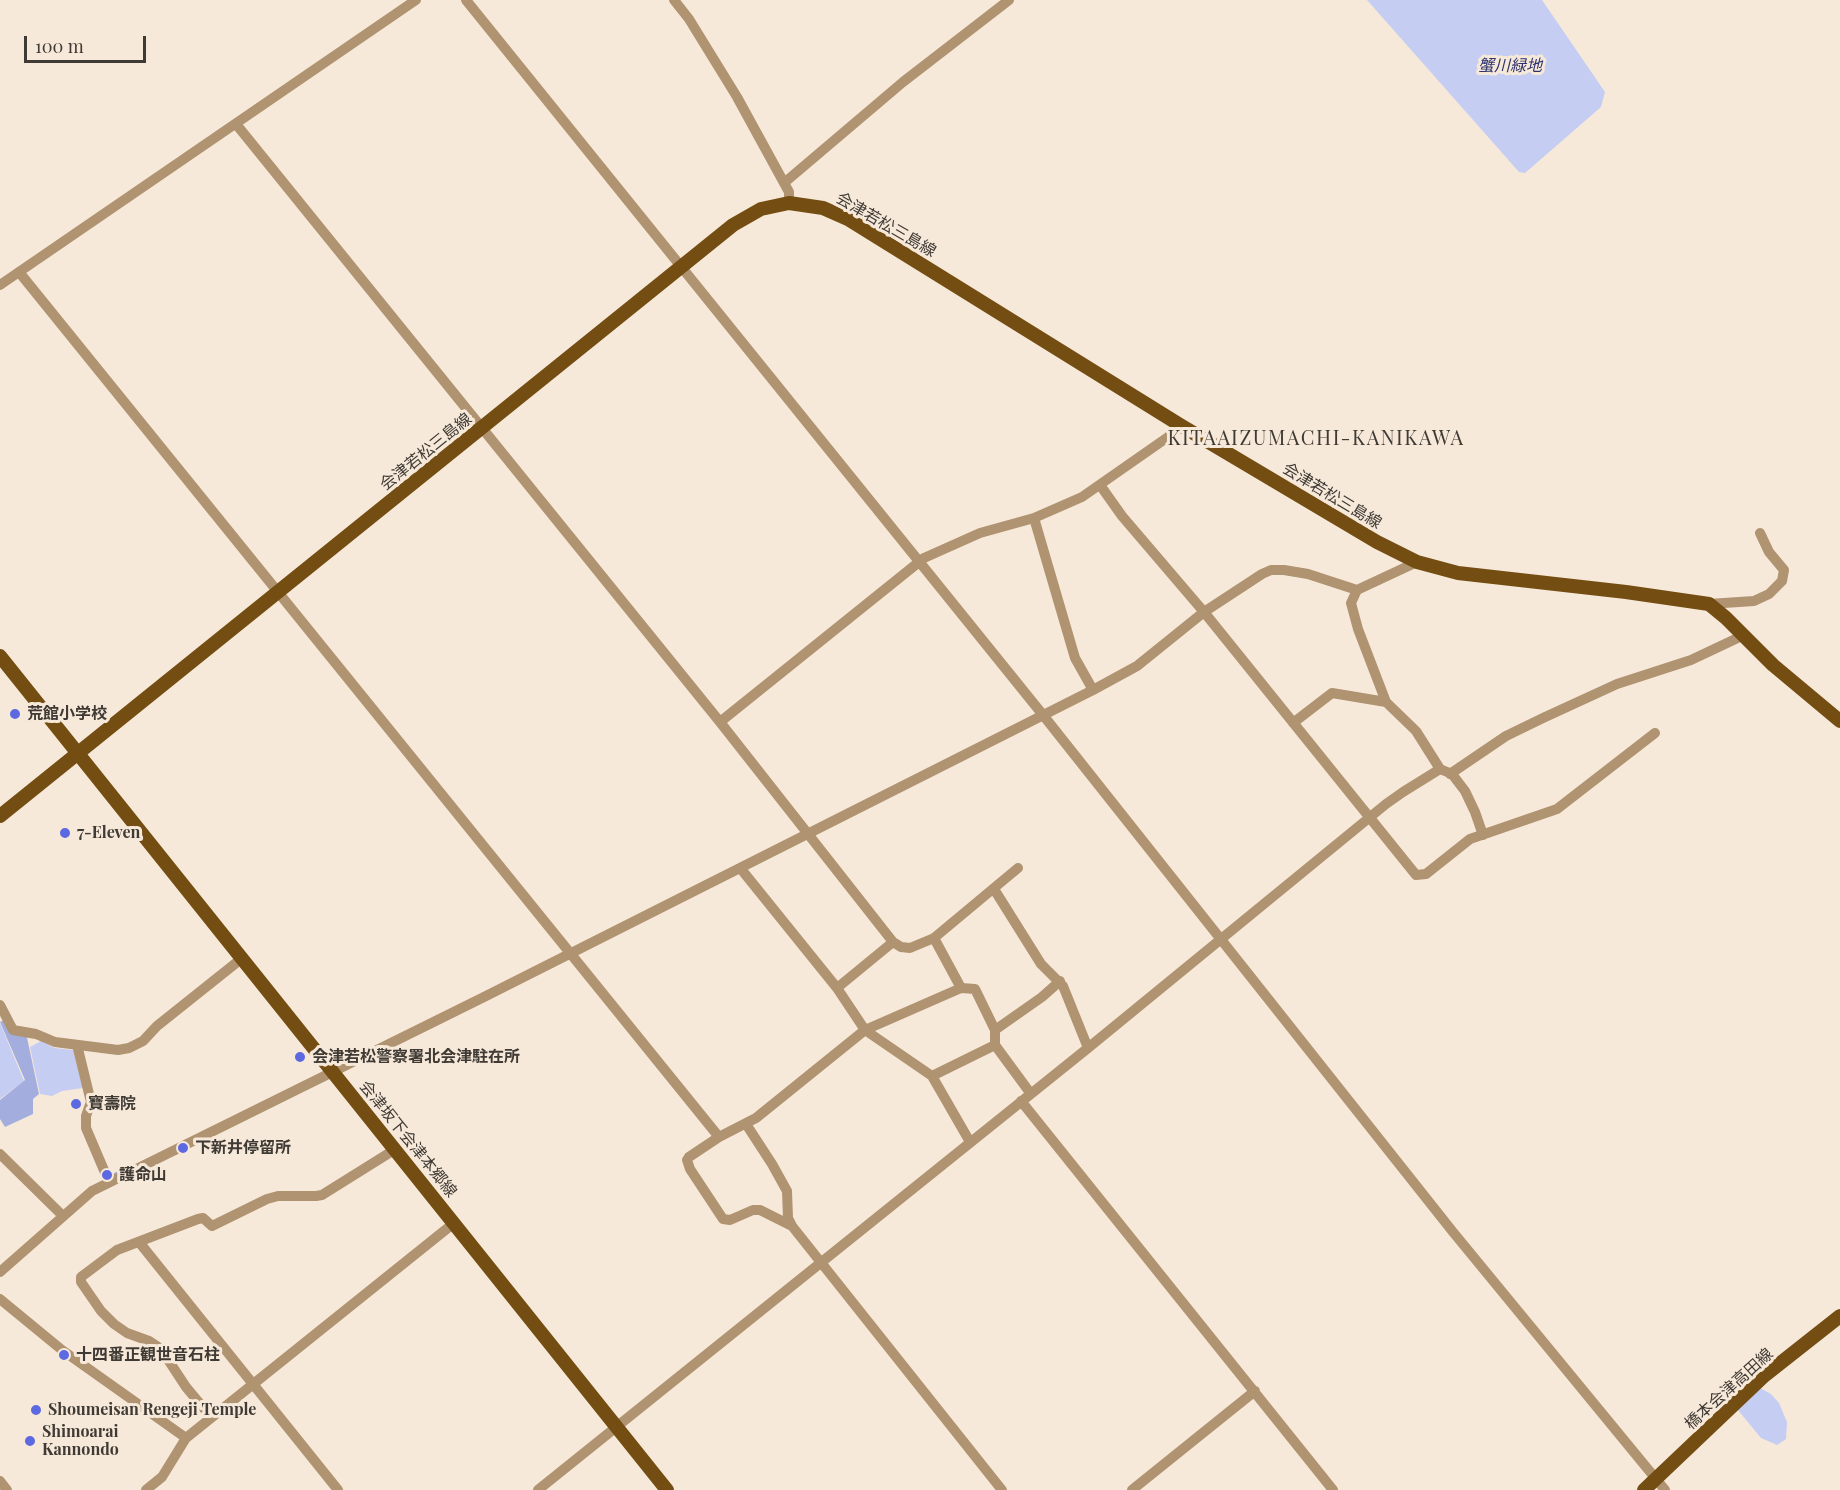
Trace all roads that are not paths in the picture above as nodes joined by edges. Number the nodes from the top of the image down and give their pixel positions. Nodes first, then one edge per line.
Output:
1 (466, 0) edge
2 (1009, 0) edge
3 (677, 1) edge
4 (408, 2) edge
5 (236, 124) junction
6 (784, 183) junction
7 (789, 203) junction
8 (682, 267) junction
9 (19, 272) junction
10 (0, 285) edge
11 (1180, 425) junction
12 (482, 428) junction
13 (1100, 485) junction
14 (1035, 518) junction
15 (1760, 533) dead end
16 (918, 562) junction
17 (1417, 562) junction
18 (1357, 590) junction
19 (279, 593) junction
20 (1709, 604) junction
21 (1204, 612) junction
22 (1744, 635) junction
23 (0, 656) edge
24 (1093, 690) junction
25 (1386, 702) junction
26 (1042, 715) junction
27 (1840, 721) edge
28 (720, 722) junction
29 (1293, 723) junction
30 (1655, 733) dead end
31 (78, 754) junction
32 (1445, 771) junction
33 (0, 816) edge
34 (1370, 819) junction
35 (807, 834) junction
36 (1483, 835) junction
37 (1018, 868) dead end
38 (741, 869) junction
39 (994, 890) junction
40 (934, 938) junction
41 (1222, 939) junction
42 (892, 942) junction
43 (570, 954) junction
44 (241, 959) junction
45 (1060, 981) junction
46 (837, 988) junction
47 (961, 988) junction
48 (0, 1005) edge
49 (865, 1030) junction
50 (994, 1030) junction
51 (77, 1045) junction
52 (995, 1045) junction
53 (1088, 1048) junction
54 (334, 1072) junction
55 (932, 1076) junction
56 (1031, 1094) junction
57 (1021, 1101) junction
58 (746, 1124) junction
59 (720, 1137) junction
60 (970, 1142) junction
61 (394, 1150) junction
62 (0, 1154) edge
63 (109, 1182) junction
64 (63, 1216) junction
65 (454, 1223) junction
66 (792, 1226) junction
67 (139, 1242) junction
68 (820, 1264) junction
69 (0, 1272) edge
70 (0, 1299) edge
71 (1840, 1316) edge
72 (252, 1384) junction
73 (1255, 1391) junction
74 (211, 1418) junction
75 (616, 1427) junction
76 (186, 1438) junction
77 (0, 1481) edge
78 (1660, 1484) edge
79 (7, 1490) edge
80 (146, 1490) edge
81 (338, 1490) edge
82 (538, 1490) edge
83 (668, 1490) edge
84 (1002, 1490) edge
85 (1132, 1490) edge
86 (1333, 1490) edge
87 (1644, 1490) edge

1 - 8 street
2 - 6 street
3 - 6 street
4 - 5 street
5 - 9 street
5 - 12 street
6 - 7 street
7 - 8 main road, 会津若松三島線
7 - 11 main road, 会津若松三島線
8 - 12 main road, 会津若松三島線
8 - 16 street
9 - 10 street
9 - 19 street
11 - 13 street
11 - 17 main road, 会津若松三島線
12 - 19 main road, 会津若松三島線
12 - 28 street
13 - 14 street
13 - 21 street
14 - 16 street
14 - 24 street
15 - 20 street
16 - 26 street
16 - 28 street
17 - 18 street
17 - 20 main road, 会津若松三島線
18 - 21 street
18 - 25 street
19 - 31 main road, 会津若松三島線
19 - 43 street
20 - 22 main road
21 - 24 street
21 - 29 street
22 - 27 main road
22 - 32 street
23 - 31 main road, 会津坂下会津本郷線
24 - 26 street
25 - 29 street
25 - 32 street
26 - 35 street
26 - 41 street
28 - 35 street
29 - 34 street
30 - 36 street
31 - 33 main road, 会津若松三島線
31 - 44 main road, 会津坂下会津本郷線
32 - 34 street
32 - 36 street
34 - 36 street
34 - 41 street
35 - 38 street
35 - 42 street
37 - 39 street
38 - 43 street
38 - 46 street
39 - 40 street
39 - 45 street
40 - 42 street
40 - 47 street
41 - 53 street
41 - 78 street
42 - 46 street
43 - 54 street
43 - 59 street
44 - 51 street
44 - 54 main road, 会津坂下会津本郷線
45 - 50 street
45 - 53 street
46 - 49 street
47 - 49 street
47 - 50 street
48 - 51 street
49 - 55 street
49 - 58 street
50 - 52 street
51 - 63 street
52 - 55 street
52 - 56 street
53 - 56 street
54 - 61 main road, 会津坂下会津本郷線
54 - 63 street
55 - 60 street
56 - 57 street
57 - 60 street
57 - 73 street
58 - 59 street
58 - 66 street
59 - 66 street
60 - 68 street
61 - 65 main road, 会津坂下会津本郷線
61 - 67 street
62 - 64 street
63 - 64 street
64 - 69 street
65 - 72 street
65 - 75 main road, 会津坂下会津本郷線
66 - 68 street
67 - 72 street
67 - 74 street
68 - 75 street
68 - 84 street
70 - 76 street
71 - 78 main road, 橋本会津高田線
72 - 74 street
72 - 81 street
73 - 85 street
73 - 86 street
74 - 76 street
75 - 82 street
75 - 83 main road, 会津坂下会津本郷線
76 - 80 street
77 - 79 street
78 - 87 main road, 橋本会津高田線

